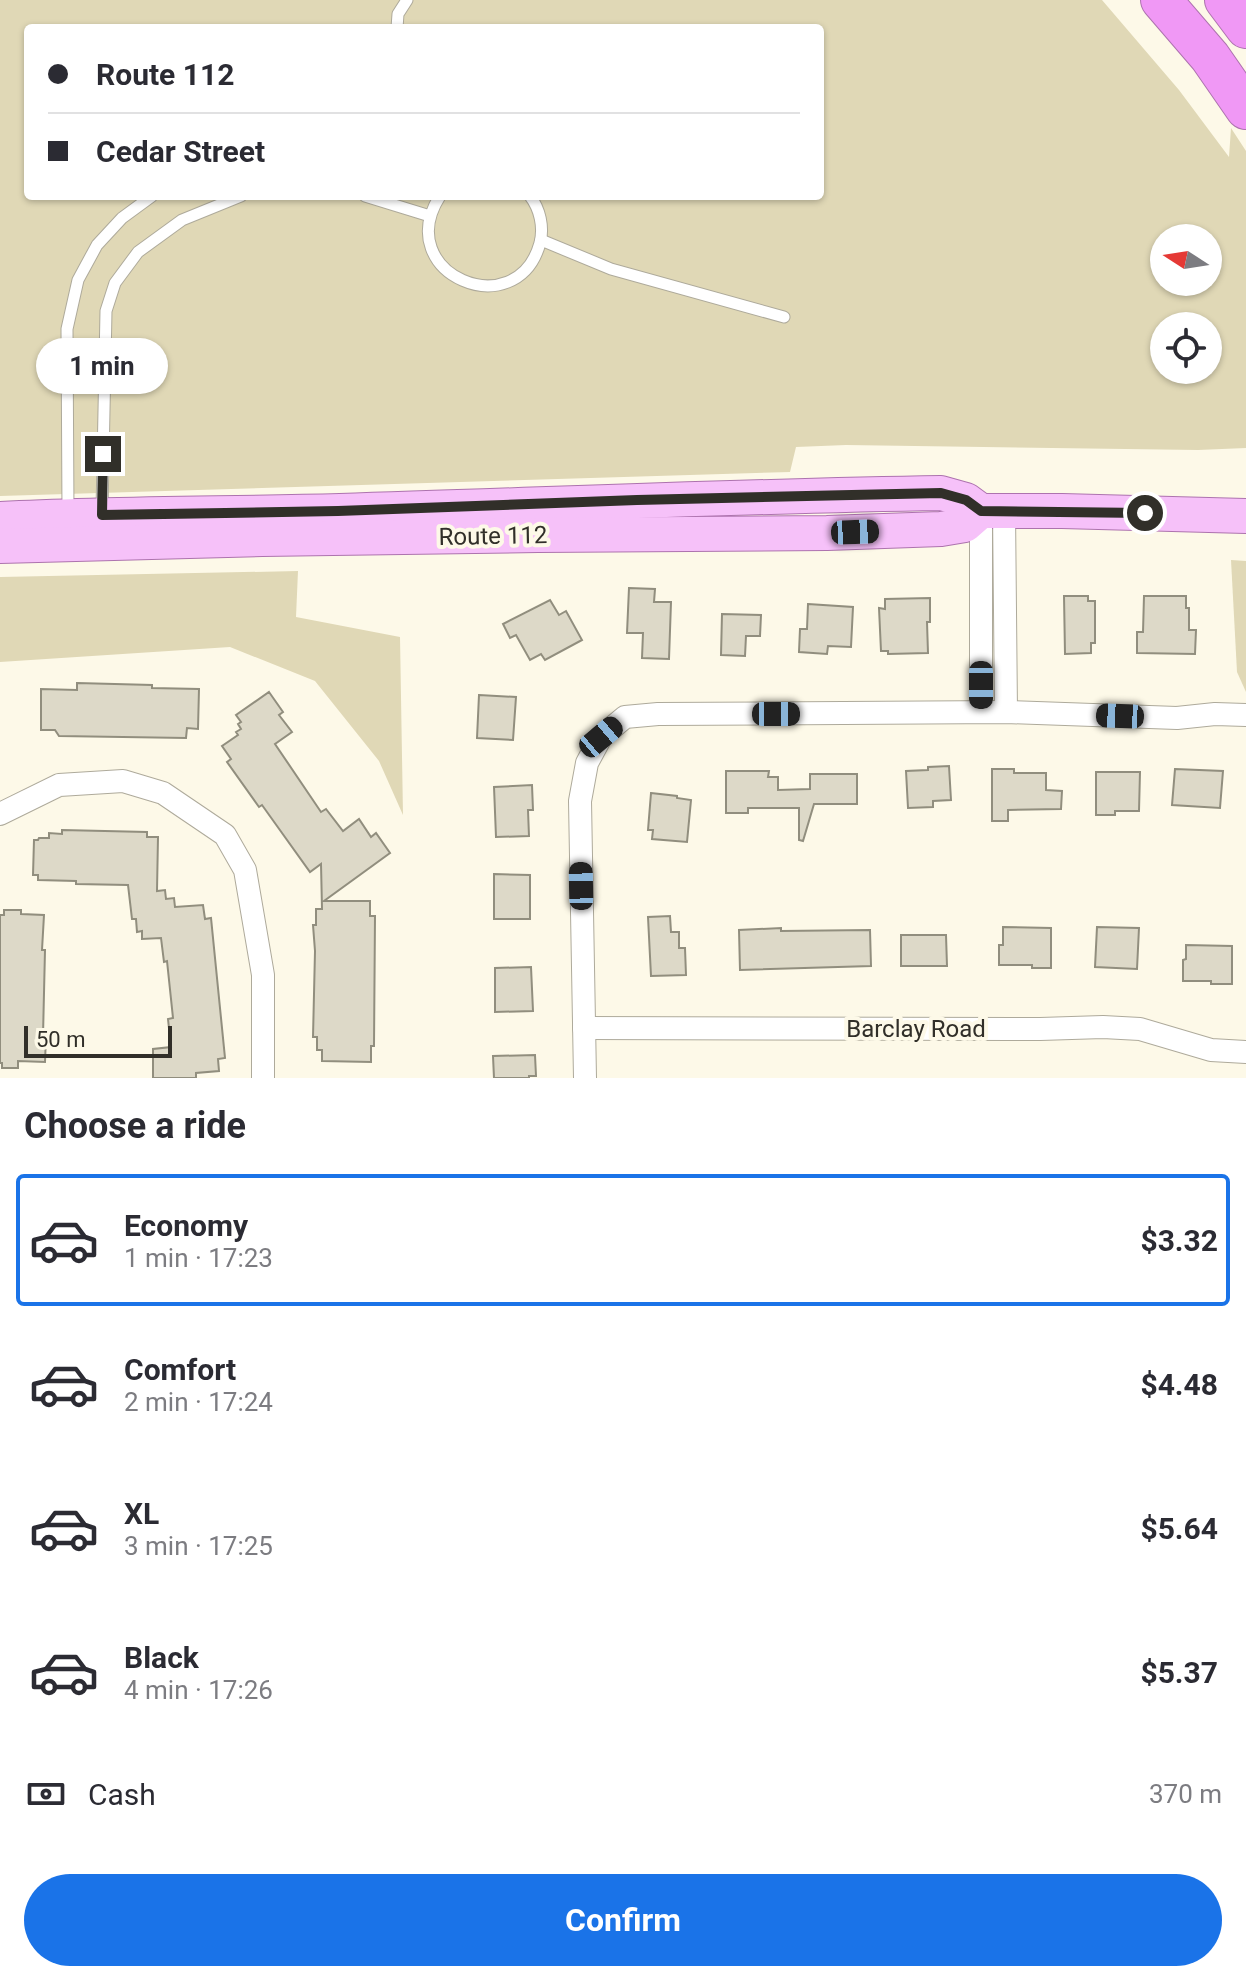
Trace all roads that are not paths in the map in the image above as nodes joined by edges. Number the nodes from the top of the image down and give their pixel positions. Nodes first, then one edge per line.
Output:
1 (407, 0) edge
2 (1161, 0) edge
3 (1225, 0) edge
4 (397, 24) edge
5 (1246, 28) edge
6 (1246, 109) edge
7 (147, 200) edge
8 (231, 200) edge
9 (378, 200) edge
10 (438, 200) edge
11 (533, 200) edge
12 (430, 216) junction
13 (541, 240) junction
14 (784, 317) dead end
15 (105, 371) junction
16 (67, 373) junction
17 (993, 511) junction
18 (1246, 516) edge
19 (0, 519) edge
20 (102, 529) junction
21 (68, 530) junction
22 (0, 546) edge
23 (981, 712) junction
24 (1006, 712) junction
25 (1246, 715) edge
26 (0, 814) edge
27 (584, 1028) junction
28 (1246, 1052) edge
29 (263, 1078) edge
30 (585, 1078) edge

1 - 4 lane
2 - 6 highway
3 - 5 highway
7 - 16 lane
8 - 15 lane
9 - 12 lane
10 - 12 lane
11 - 13 lane
12 - 13 lane
13 - 14 lane
15 - 16 lane
15 - 20 lane
16 - 21 lane
17 - 18 main road, Route 112
17 - 20 main road, Route 112
17 - 23 street
17 - 24 street
19 - 21 main road, Route 112
20 - 21 main road, Route 112
21 - 22 main road, Route 112
23 - 24 street
23 - 27 street
24 - 25 street
26 - 29 street
27 - 28 street, Barclay Road
27 - 30 street

